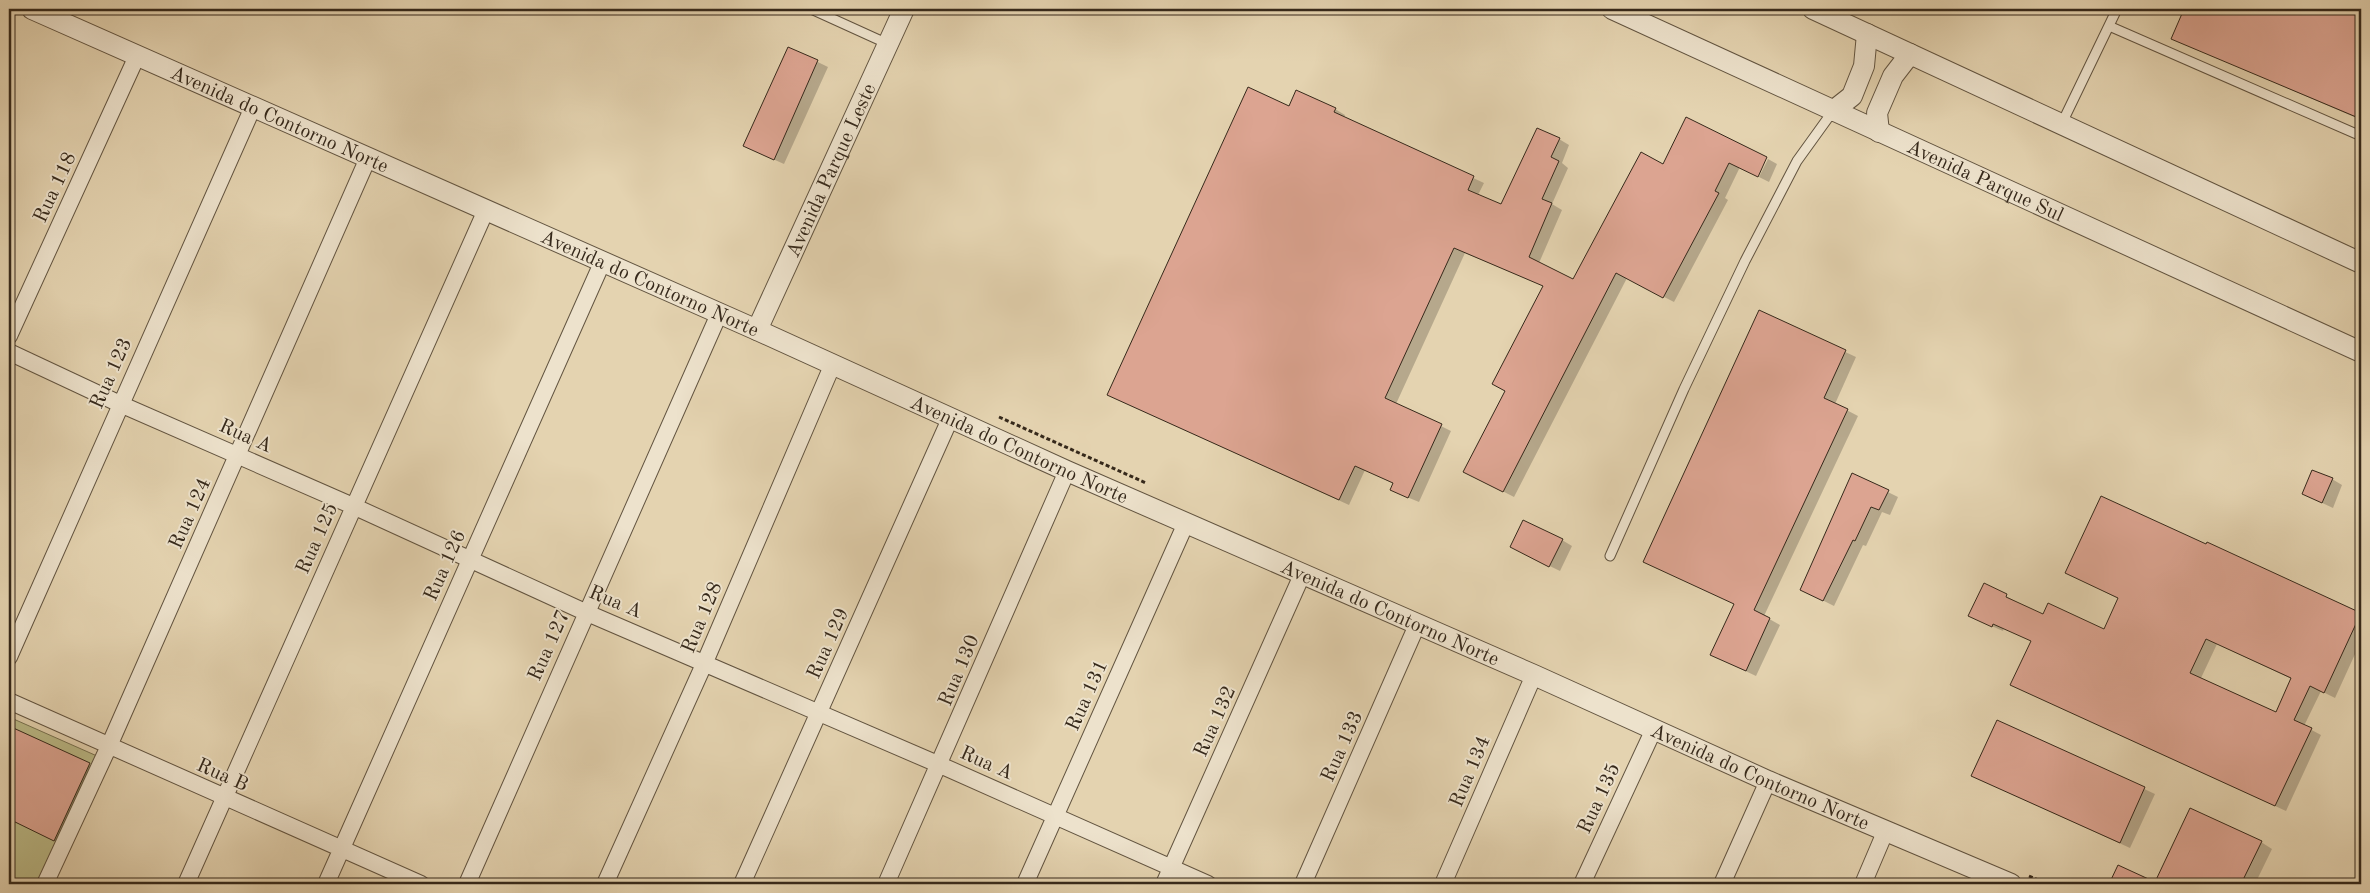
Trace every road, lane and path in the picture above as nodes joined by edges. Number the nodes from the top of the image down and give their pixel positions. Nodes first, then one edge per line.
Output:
1 (32, 9) edge
2 (811, 9) edge
3 (904, 9) edge
4 (1612, 9) edge
5 (1813, 9) edge
6 (2117, 9) edge
7 (2109, 26) junction
8 (1867, 34) junction
9 (888, 44) junction
10 (1910, 54) junction
11 (138, 56) junction
12 (253, 107) junction
13 (1833, 111) junction
14 (2062, 123) junction
15 (1879, 132) junction
16 (2361, 136) edge
17 (368, 158) junction
18 (486, 210) junction
19 (602, 263) junction
20 (2361, 263) edge
21 (719, 314) junction
22 (757, 330) junction
23 (9, 336) edge
24 (9, 352) edge
25 (2361, 352) edge
26 (832, 366) junction
27 (120, 404) junction
28 (993, 414) dead end
29 (950, 418) junction
30 (238, 455) junction
31 (1067, 471) junction
32 (1147, 483) dead end
33 (353, 506) junction
34 (1186, 523) junction
35 (1610, 556) dead end
36 (470, 558) junction
37 (1302, 575) junction
38 (585, 612) junction
39 (1417, 625) junction
40 (9, 657) edge
41 (705, 662) junction
42 (1534, 675) junction
43 (9, 701) edge
44 (819, 713) junction
45 (1654, 729) junction
46 (109, 746) junction
47 (940, 764) junction
48 (1768, 781) junction
49 (224, 798) junction
50 (1055, 816) junction
51 (1886, 830) junction
52 (342, 848) junction
53 (1172, 868) junction
54 (2011, 881) edge
55 (45, 884) edge
56 (186, 884) edge
57 (326, 884) edge
58 (421, 884) edge
59 (467, 884) edge
60 (605, 884) edge
61 (742, 884) edge
62 (886, 884) edge
63 (1025, 884) edge
64 (1164, 884) edge
65 (1208, 884) edge
66 (1303, 884) edge
67 (1443, 884) edge
68 (1582, 884) edge
69 (1722, 884) edge
70 (1862, 884) edge
71 (2046, 884) edge

1 - 11 street, Avenida do Contorno Norte
2 - 9 lane
3 - 9 street, Avenida Parque Leste
4 - 13 street, Avenida Parque Sul
5 - 8 street
6 - 7 lane
7 - 14 lane
7 - 16 lane
8 - 10 street
8 - 13 street
9 - 22 street, Avenida Parque Leste
10 - 14 street
10 - 15 street
11 - 12 street, Avenida do Contorno Norte
11 - 23 street, Rua 118
12 - 17 street, Avenida do Contorno Norte
12 - 27 street, Rua 123
13 - 15 street, Avenida Parque Sul
13 - 35 lane
14 - 20 street
15 - 25 street, Avenida Parque Sul
17 - 18 street, Avenida do Contorno Norte
17 - 30 street, Rua 124
18 - 19 street, Avenida do Contorno Norte
18 - 33 street, Rua 125
19 - 21 street, Avenida do Contorno Norte
19 - 36 street, Rua 126
21 - 22 street, Avenida do Contorno Norte
21 - 38 street, Rua 127
22 - 26 street, Avenida do Contorno Norte
24 - 27 street, Rua A
26 - 29 street, Avenida do Contorno Norte
26 - 41 street, Rua 128
27 - 30 street, Rua A
27 - 40 street, Rua 123
28 - 32 path
29 - 31 street, Avenida do Contorno Norte
29 - 44 street, Rua 129
30 - 33 street, Rua A
30 - 46 street, Rua 124
31 - 34 street, Avenida do Contorno Norte
31 - 47 street, Rua 130
33 - 36 street, Rua A
33 - 49 street, Rua 125
34 - 37 street, Avenida do Contorno Norte
34 - 50 street, Rua 131
36 - 38 street, Rua A
36 - 52 street, Rua 126
37 - 39 street, Avenida do Contorno Norte
37 - 53 street, Rua 132
38 - 41 street, Rua A
38 - 59 street, Rua 127
39 - 42 street, Avenida do Contorno Norte
39 - 66 street, Rua 133
41 - 44 street, Rua A
41 - 60 street, Rua 128
42 - 45 street, Avenida do Contorno Norte
42 - 67 street, Rua 134
43 - 46 street, Rua B
44 - 47 street, Rua A
44 - 61 street, Rua 129
45 - 48 street, Avenida do Contorno Norte
45 - 68 street, Rua 135
46 - 49 street, Rua B
46 - 55 street, Rua 124
47 - 50 street, Rua A
47 - 62 street, Rua 130
48 - 51 street, Avenida do Contorno Norte
48 - 69 street
49 - 52 street, Rua B
49 - 56 street, Rua 125
50 - 53 street, Rua A
50 - 63 street, Rua 131
51 - 54 street, Avenida do Contorno Norte
51 - 70 street
52 - 57 street, Rua 126
52 - 58 street, Rua B
53 - 64 street, Rua 132
53 - 65 street, Rua A
54 - 71 path

